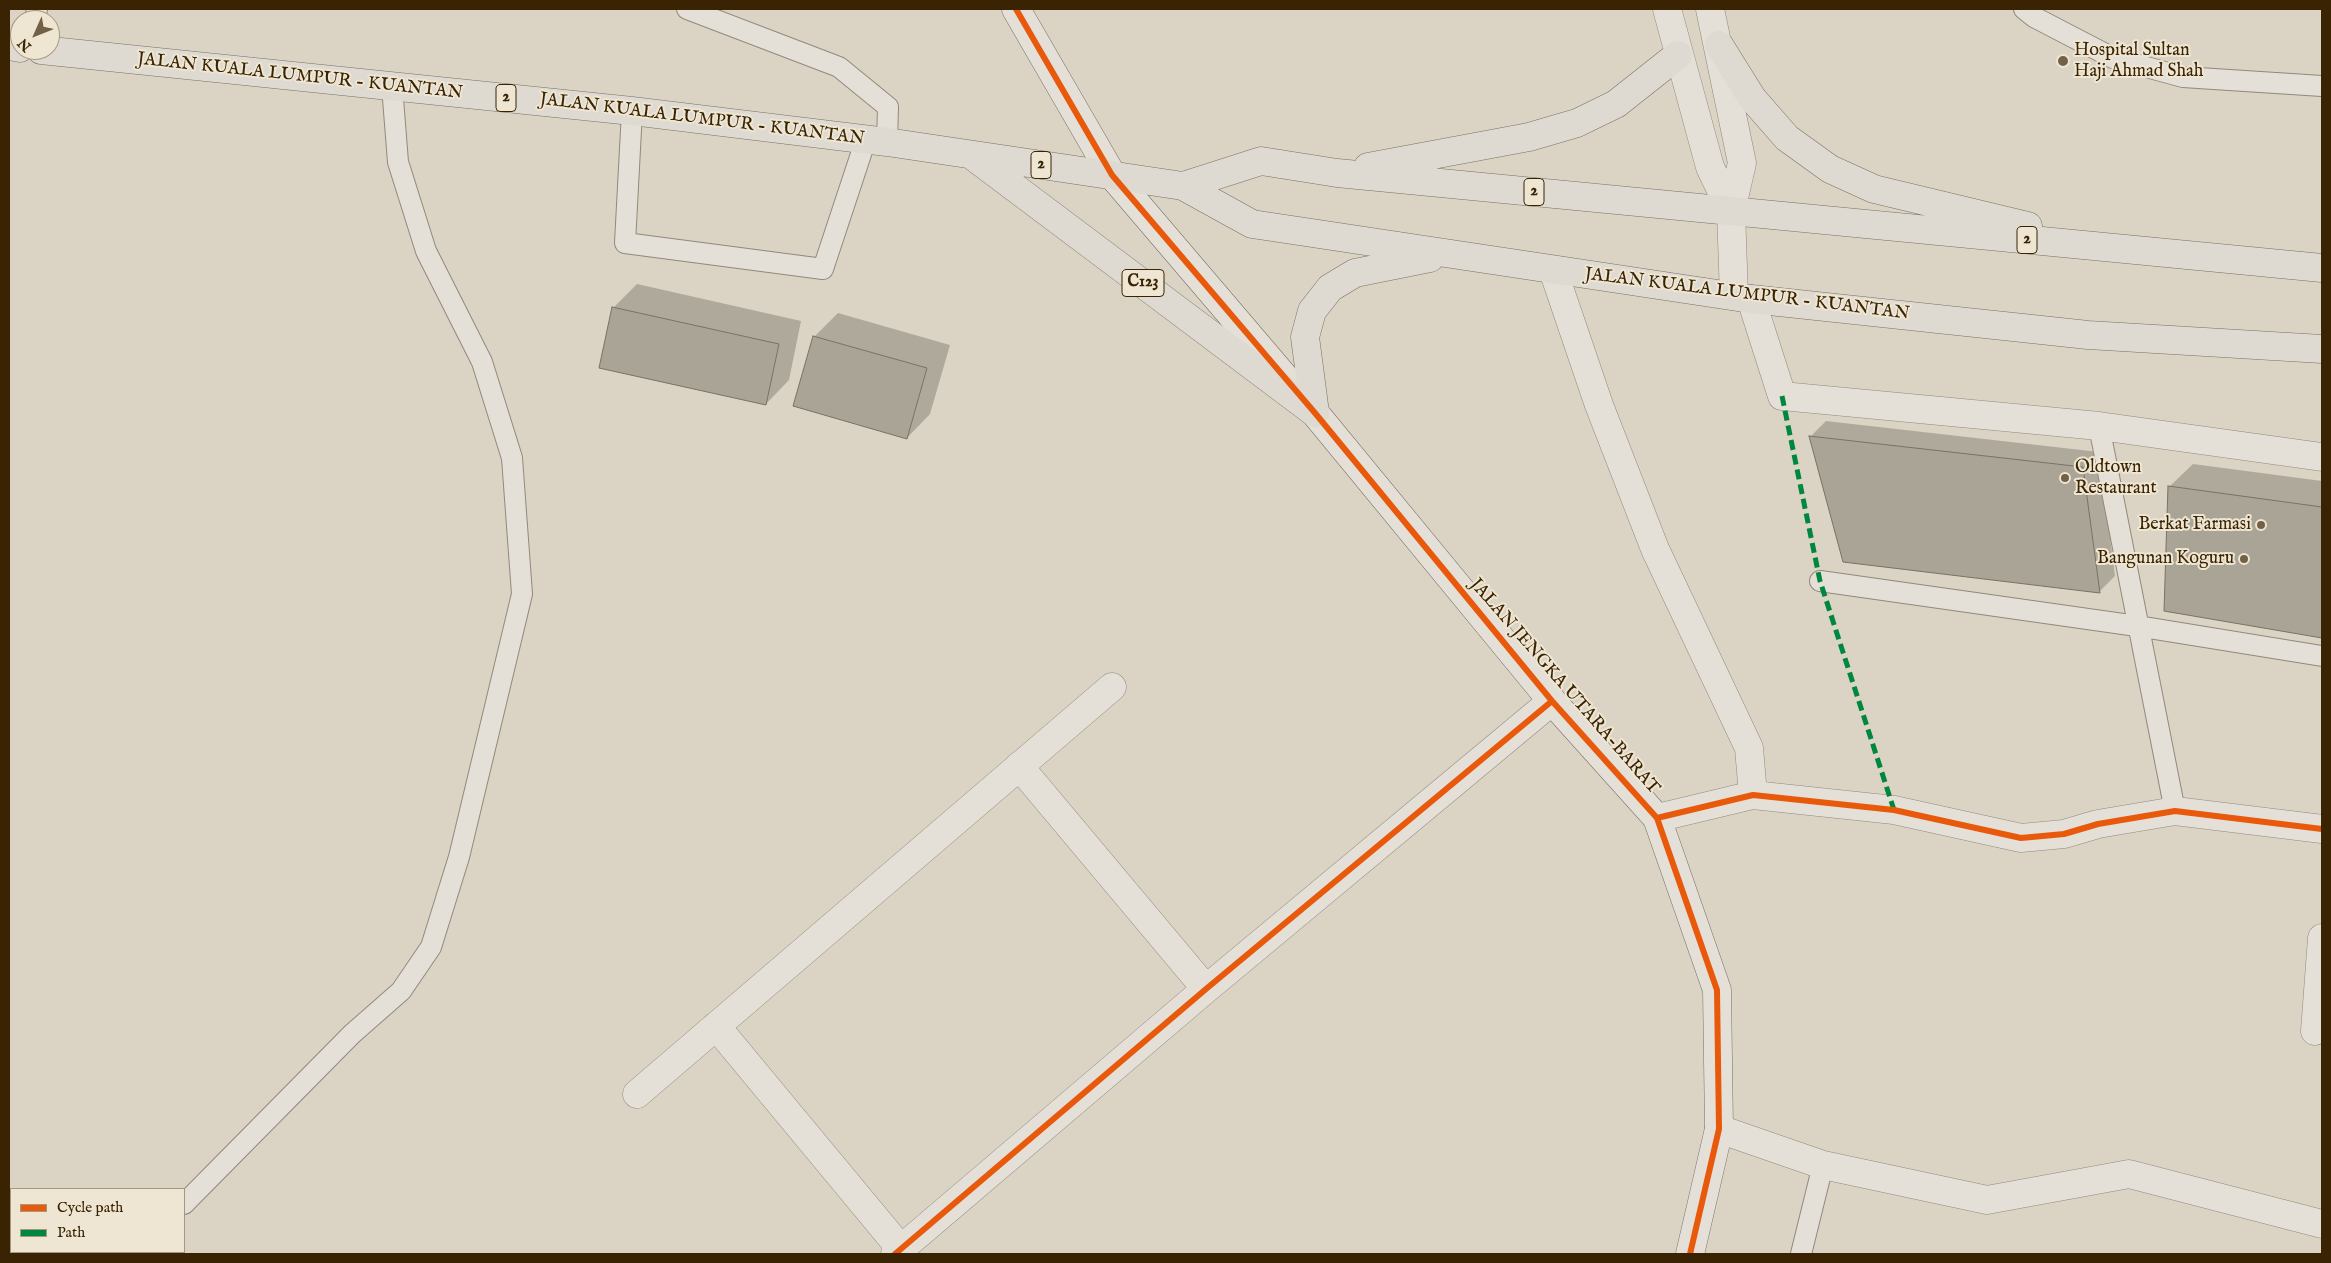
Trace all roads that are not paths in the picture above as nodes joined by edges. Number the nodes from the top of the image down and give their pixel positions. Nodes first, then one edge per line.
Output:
1 (687, 9) edge
2 (1016, 9) edge
3 (1667, 9) edge
4 (1710, 9) edge
5 (2031, 11) edge
6 (1719, 45) junction
7 (60, 52) edge
8 (1678, 55) junction
9 (392, 86) junction
10 (2322, 86) edge
11 (632, 111) junction
12 (877, 141) junction
13 (970, 154) junction
14 (1337, 173) junction
15 (1112, 175) junction
16 (1183, 186) junction
17 (1731, 211) junction
18 (2123, 249) junction
19 (1451, 254) junction
20 (2322, 268) edge
21 (1553, 270) junction
22 (1742, 297) junction
23 (2322, 349) edge
24 (1315, 413) junction
25 (2099, 426) junction
26 (2322, 457) edge
27 (1820, 581) dead end
28 (2137, 626) junction
29 (2322, 656) edge
30 (1112, 687) dead end
31 (1552, 701) junction
32 (1020, 766) junction
33 (1753, 795) junction
34 (2174, 811) junction
35 (1657, 818) junction
36 (2322, 829) edge
37 (2322, 938) edge
38 (1206, 989) junction
39 (716, 1026) junction
40 (2315, 1031) dead end
41 (637, 1094) dead end
42 (1719, 1129) junction
43 (1823, 1166) junction
44 (185, 1203) edge
45 (2322, 1224) edge
46 (898, 1252) edge
47 (1690, 1254) edge
48 (1801, 1254) edge

1 - 12 lane
2 - 15 street, JALAN JENGKA UTARA-BARAT
3 - 8 street
4 - 6 street
5 - 10 lane
6 - 17 street
6 - 18 highway
7 - 9 highway, JALAN KUALA LUMPUR - KUANTAN / 2
8 - 14 highway
8 - 17 street
9 - 11 highway, JALAN KUALA LUMPUR - KUANTAN / 2
9 - 44 lane
11 - 12 highway, JALAN KUALA LUMPUR - KUANTAN / 2
11 - 12 lane
12 - 13 highway, JALAN KUALA LUMPUR - KUANTAN / 2
13 - 15 highway, JALAN KUALA LUMPUR - KUANTAN / 2
13 - 24 highway, C123
14 - 16 highway, JALAN KUALA LUMPUR - KUANTAN / 2
14 - 17 highway, JALAN KUALA LUMPUR - KUANTAN / 2
15 - 16 highway, JALAN KUALA LUMPUR - KUANTAN / 2
15 - 24 street, JALAN JENGKA UTARA-BARAT
16 - 19 highway, JALAN KUALA LUMPUR - KUANTAN / 2
17 - 18 highway, JALAN KUALA LUMPUR - KUANTAN / 2
17 - 22 street
18 - 20 highway, JALAN KUALA LUMPUR - KUANTAN / 2
19 - 21 highway, JALAN KUALA LUMPUR - KUANTAN / 2
19 - 24 highway
21 - 22 highway, JALAN KUALA LUMPUR - KUANTAN / 2
21 - 33 street
22 - 23 highway, JALAN KUALA LUMPUR - KUANTAN / 2
22 - 25 street
24 - 31 street, JALAN JENGKA UTARA-BARAT / C123
25 - 26 street
25 - 28 lane
27 - 28 lane
28 - 29 lane
28 - 34 lane
30 - 32 street
31 - 35 street, JALAN JENGKA UTARA-BARAT / C123
31 - 38 street
32 - 38 street
32 - 39 street
33 - 34 street
33 - 35 street
34 - 36 street
35 - 42 street, JALAN JENGKA UTARA-BARAT / C123
37 - 40 street
38 - 46 street
39 - 41 street
39 - 46 street
42 - 43 street
42 - 47 street, JALAN JENGKA UTARA-BARAT / C123
43 - 45 street
43 - 48 lane

